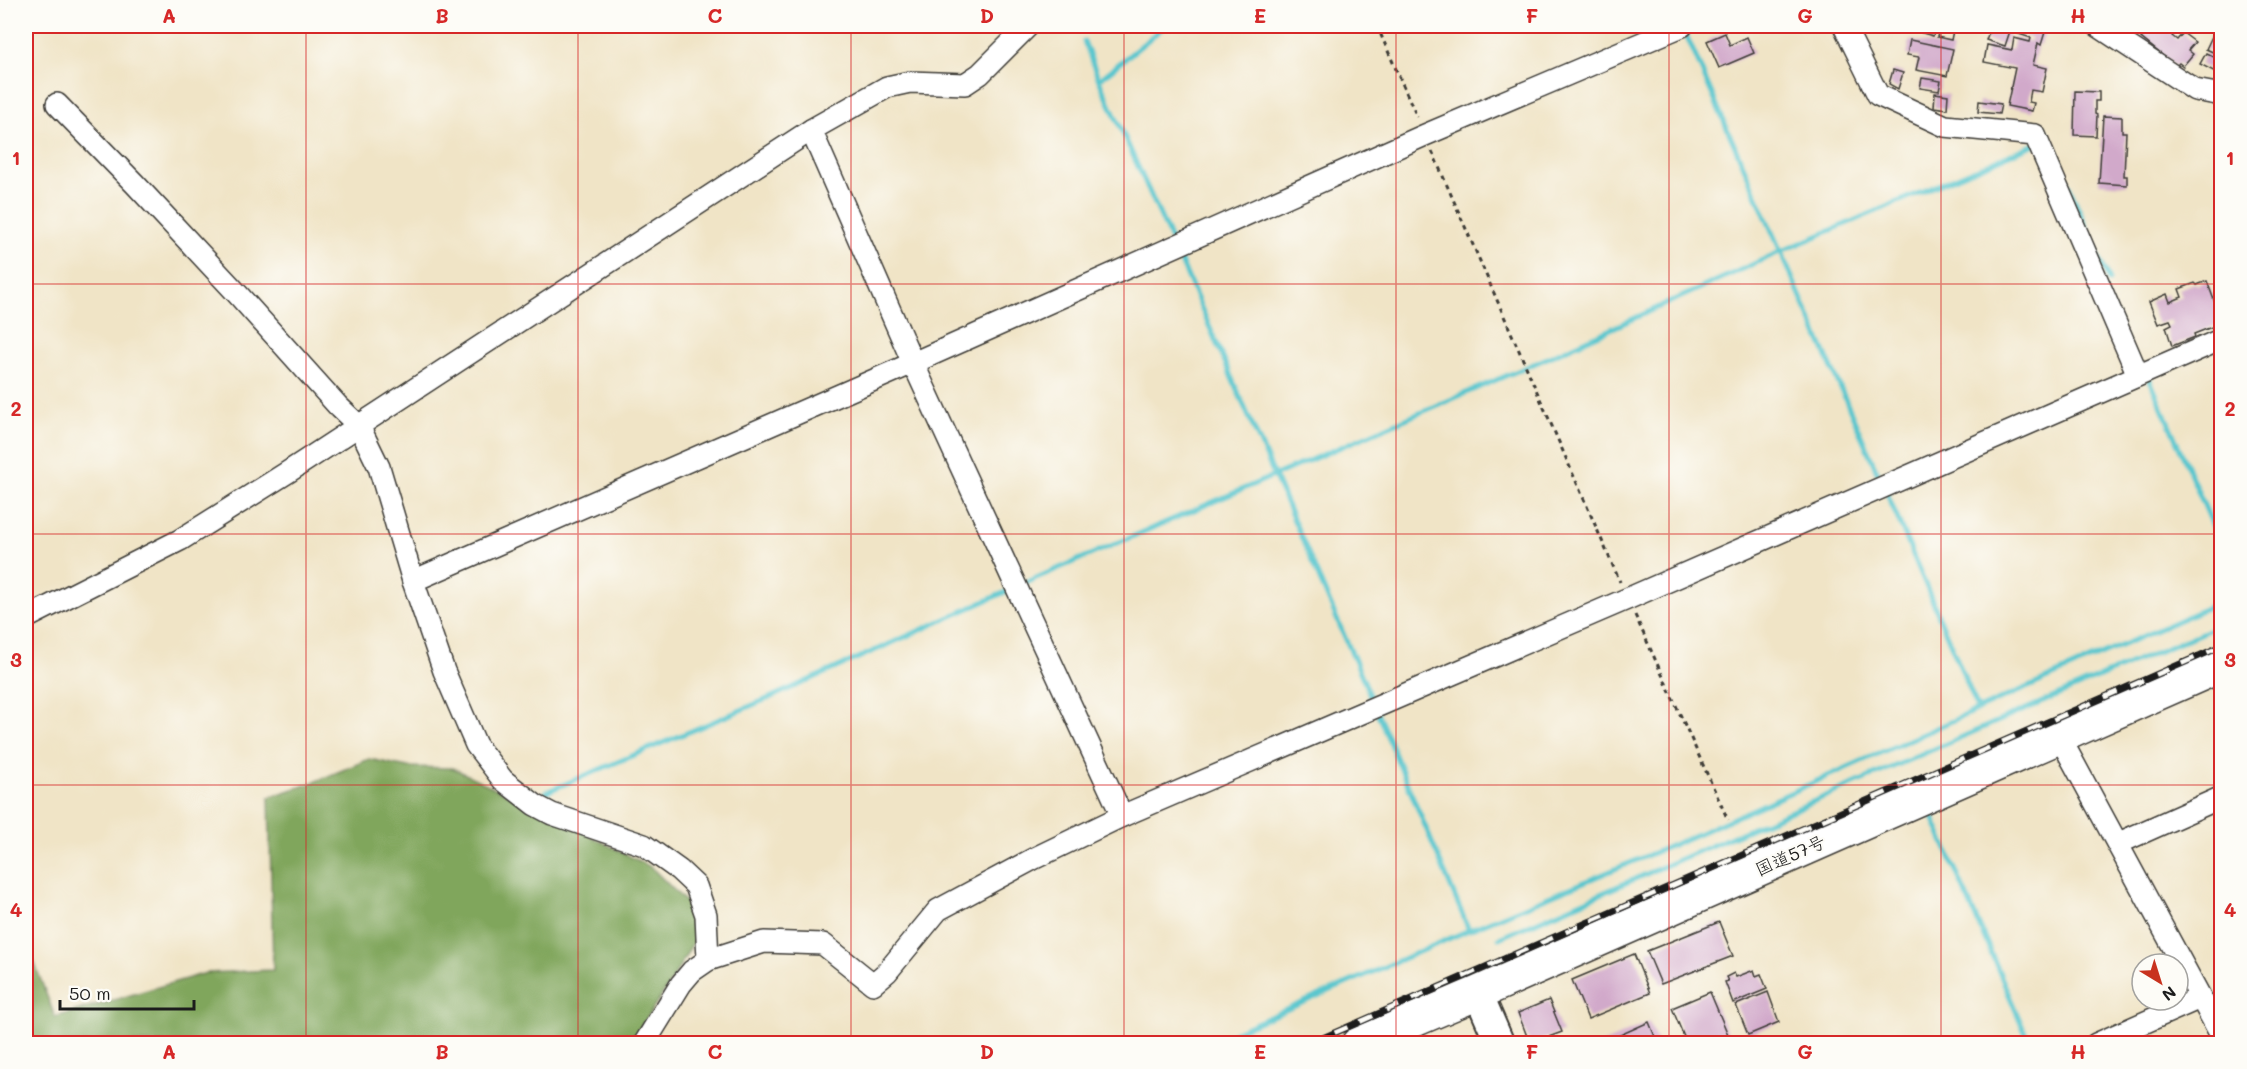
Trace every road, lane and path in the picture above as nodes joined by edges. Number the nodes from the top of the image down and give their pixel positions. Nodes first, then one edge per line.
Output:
1 (1028, 26) edge
2 (1377, 26) edge
3 (1682, 26) edge
4 (1844, 26) edge
5 (2098, 26) edge
6 (2222, 95) edge
7 (57, 104) dead end
8 (811, 130) junction
9 (1425, 135) junction
10 (2222, 339) edge
11 (913, 363) junction
12 (2138, 375) junction
13 (359, 426) junction
14 (413, 581) junction
15 (1627, 598) junction
16 (26, 618) edge
17 (2222, 665) edge
18 (2059, 736) junction
19 (2222, 797) edge
20 (1122, 816) junction
21 (1728, 820) dead end
22 (2119, 843) junction
23 (708, 960) junction
24 (1478, 993) junction
25 (2200, 998) junction
26 (2222, 1037) edge
27 (644, 1044) edge
28 (1358, 1044) edge
29 (1500, 1044) edge
30 (2096, 1044) edge

1 - 8 street
2 - 9 path
3 - 9 street
4 - 12 street
5 - 6 street
7 - 13 street
8 - 11 street
8 - 13 street
9 - 11 street
9 - 15 path
10 - 12 street
11 - 14 street
11 - 20 street
12 - 15 street
13 - 14 street
13 - 16 street
14 - 23 street
15 - 20 street
15 - 21 path
17 - 18 highway, 国道57号
18 - 22 street
18 - 24 highway, 国道57号
19 - 22 street
20 - 23 street
22 - 25 street
23 - 27 street
24 - 28 highway, 国道57号
24 - 29 street
25 - 26 street
25 - 30 street

